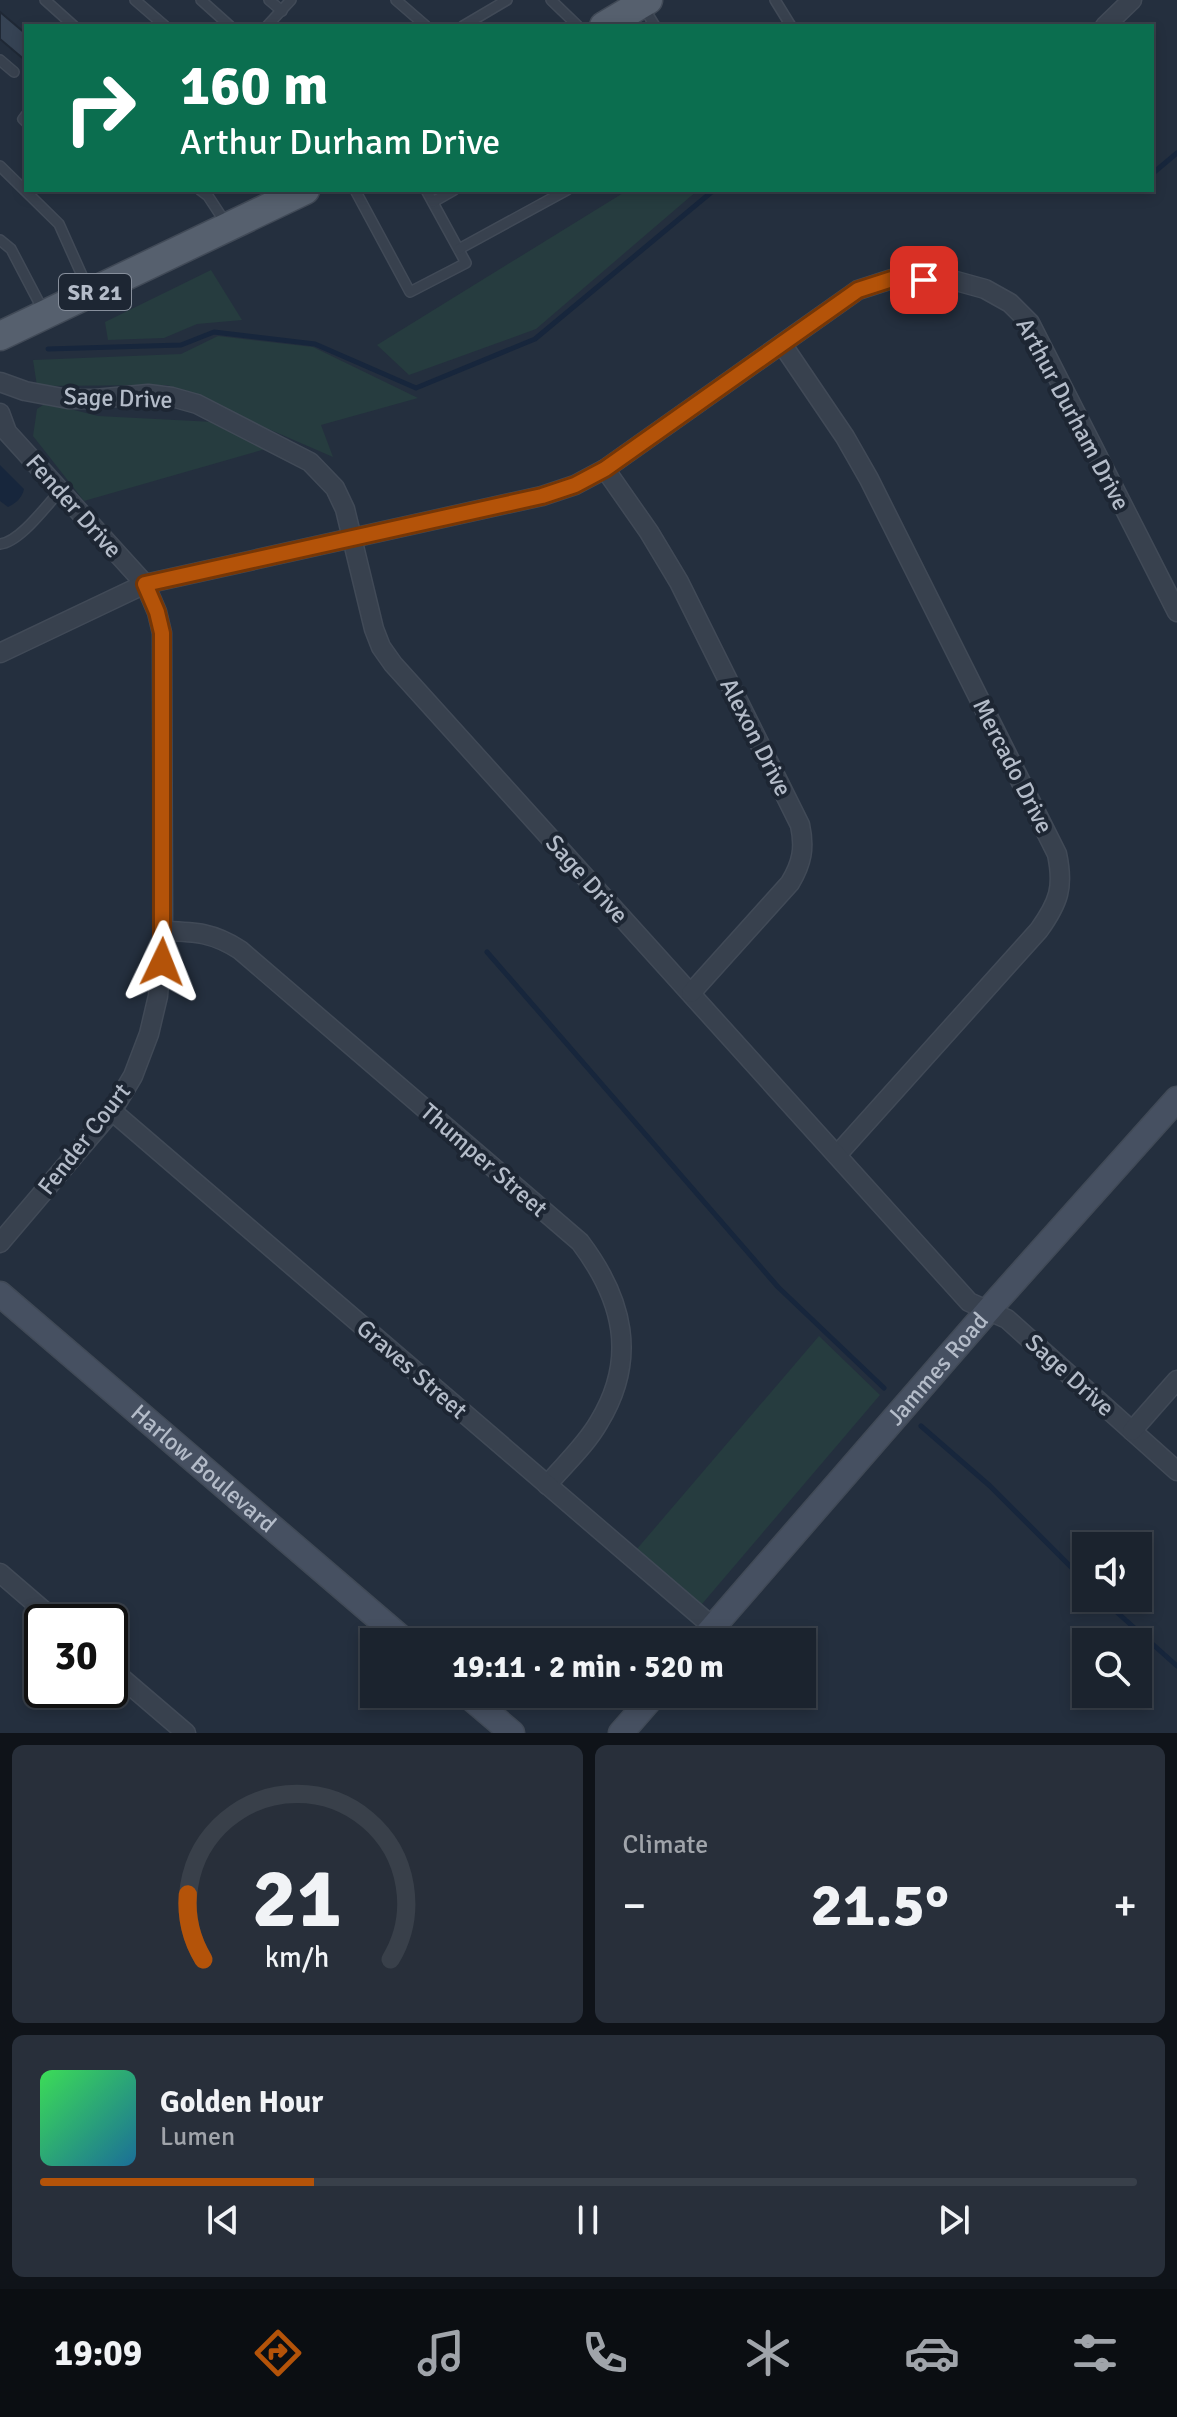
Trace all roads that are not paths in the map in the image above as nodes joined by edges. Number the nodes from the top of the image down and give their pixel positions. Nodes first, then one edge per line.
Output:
1 (45, 0) edge
2 (135, 0) edge
3 (201, 0) edge
4 (269, 0) edge
5 (291, 0) edge
6 (396, 0) edge
7 (485, 0) edge
8 (507, 0) edge
9 (551, 0) edge
10 (775, 0) edge
11 (1132, 0) edge
12 (494, 8) junction
13 (648, 10) edge
14 (282, 11) junction
15 (72, 24) edge
16 (163, 24) edge
17 (228, 24) edge
18 (269, 24) edge
19 (424, 24) edge
20 (466, 24) edge
21 (576, 24) edge
22 (610, 24) edge
23 (790, 24) edge
24 (1107, 24) edge
25 (0, 60) edge
26 (14, 72) dead end
27 (0, 166) edge
28 (24, 190) edge
29 (26, 192) edge
30 (203, 192) edge
31 (301, 192) edge
32 (356, 192) edge
33 (427, 192) edge
34 (450, 192) edge
35 (563, 192) edge
36 (433, 202) junction
37 (229, 227) junction
38 (0, 240) edge
39 (459, 249) junction
40 (90, 294) junction
41 (46, 315) junction
42 (0, 336) edge
43 (782, 344) junction
44 (0, 382) edge
45 (0, 413) edge
46 (605, 469) junction
47 (60, 491) junction
48 (352, 539) junction
49 (0, 544) edge
50 (145, 584) junction
51 (1177, 612) edge
52 (0, 653) edge
53 (163, 931) junction
54 (691, 993) junction
55 (1177, 1099) edge
56 (112, 1111) junction
57 (837, 1155) junction
58 (0, 1243) edge
59 (0, 1294) edge
60 (988, 1310) junction
61 (1177, 1380) edge
62 (1132, 1431) junction
63 (1177, 1471) edge
64 (547, 1485) junction
65 (0, 1573) edge
66 (36, 1604) edge
67 (390, 1628) edge
68 (700, 1628) edge
69 (713, 1628) edge
70 (128, 1683) edge
71 (483, 1708) edge
72 (643, 1708) edge
73 (186, 1733) edge
74 (512, 1733) edge
75 (621, 1733) edge

1 - 15 lane
2 - 16 lane
3 - 17 lane
4 - 14 lane
5 - 14 lane
6 - 19 lane
7 - 12 lane
8 - 12 lane
9 - 21 lane
10 - 23 lane
11 - 24 street
12 - 20 lane
13 - 22 main road
14 - 18 lane
25 - 26 lane
27 - 28 lane
29 - 40 lane
30 - 37 lane
31 - 37 main road, SR 21
32 - 39 lane
33 - 36 lane
34 - 36 lane
35 - 39 lane
36 - 39 lane
37 - 40 main road, SR 21
38 - 41 lane
40 - 41 main road, SR 21
41 - 42 main road, SR 21
43 - 46 street, Arthur Durham Drive
43 - 51 street, Arthur Durham Drive
43 - 57 street, Mercado Drive
44 - 48 street, Sage Drive
45 - 47 street, Fender Drive
46 - 48 street, Arthur Durham Drive
46 - 54 street, Alexon Drive
47 - 49 lane
47 - 50 street, Fender Drive
48 - 50 street, Arthur Durham Drive
48 - 54 street, Sage Drive
50 - 52 street, Arthur Durham Drive
50 - 53 street, Fender Drive
53 - 56 street, Fender Court
53 - 64 street, Thumper Street
54 - 57 street, Sage Drive
55 - 60 street, Jammes Road
56 - 58 street, Fender Court
56 - 64 street, Graves Street
57 - 60 street, Sage Drive
59 - 67 street, Harlow Boulevard
60 - 62 street, Sage Drive
60 - 69 street, Jammes Road
61 - 62 street
62 - 63 street, Sage Drive
64 - 68 street, Graves Street
65 - 66 street
70 - 73 street
71 - 74 street
72 - 75 street

